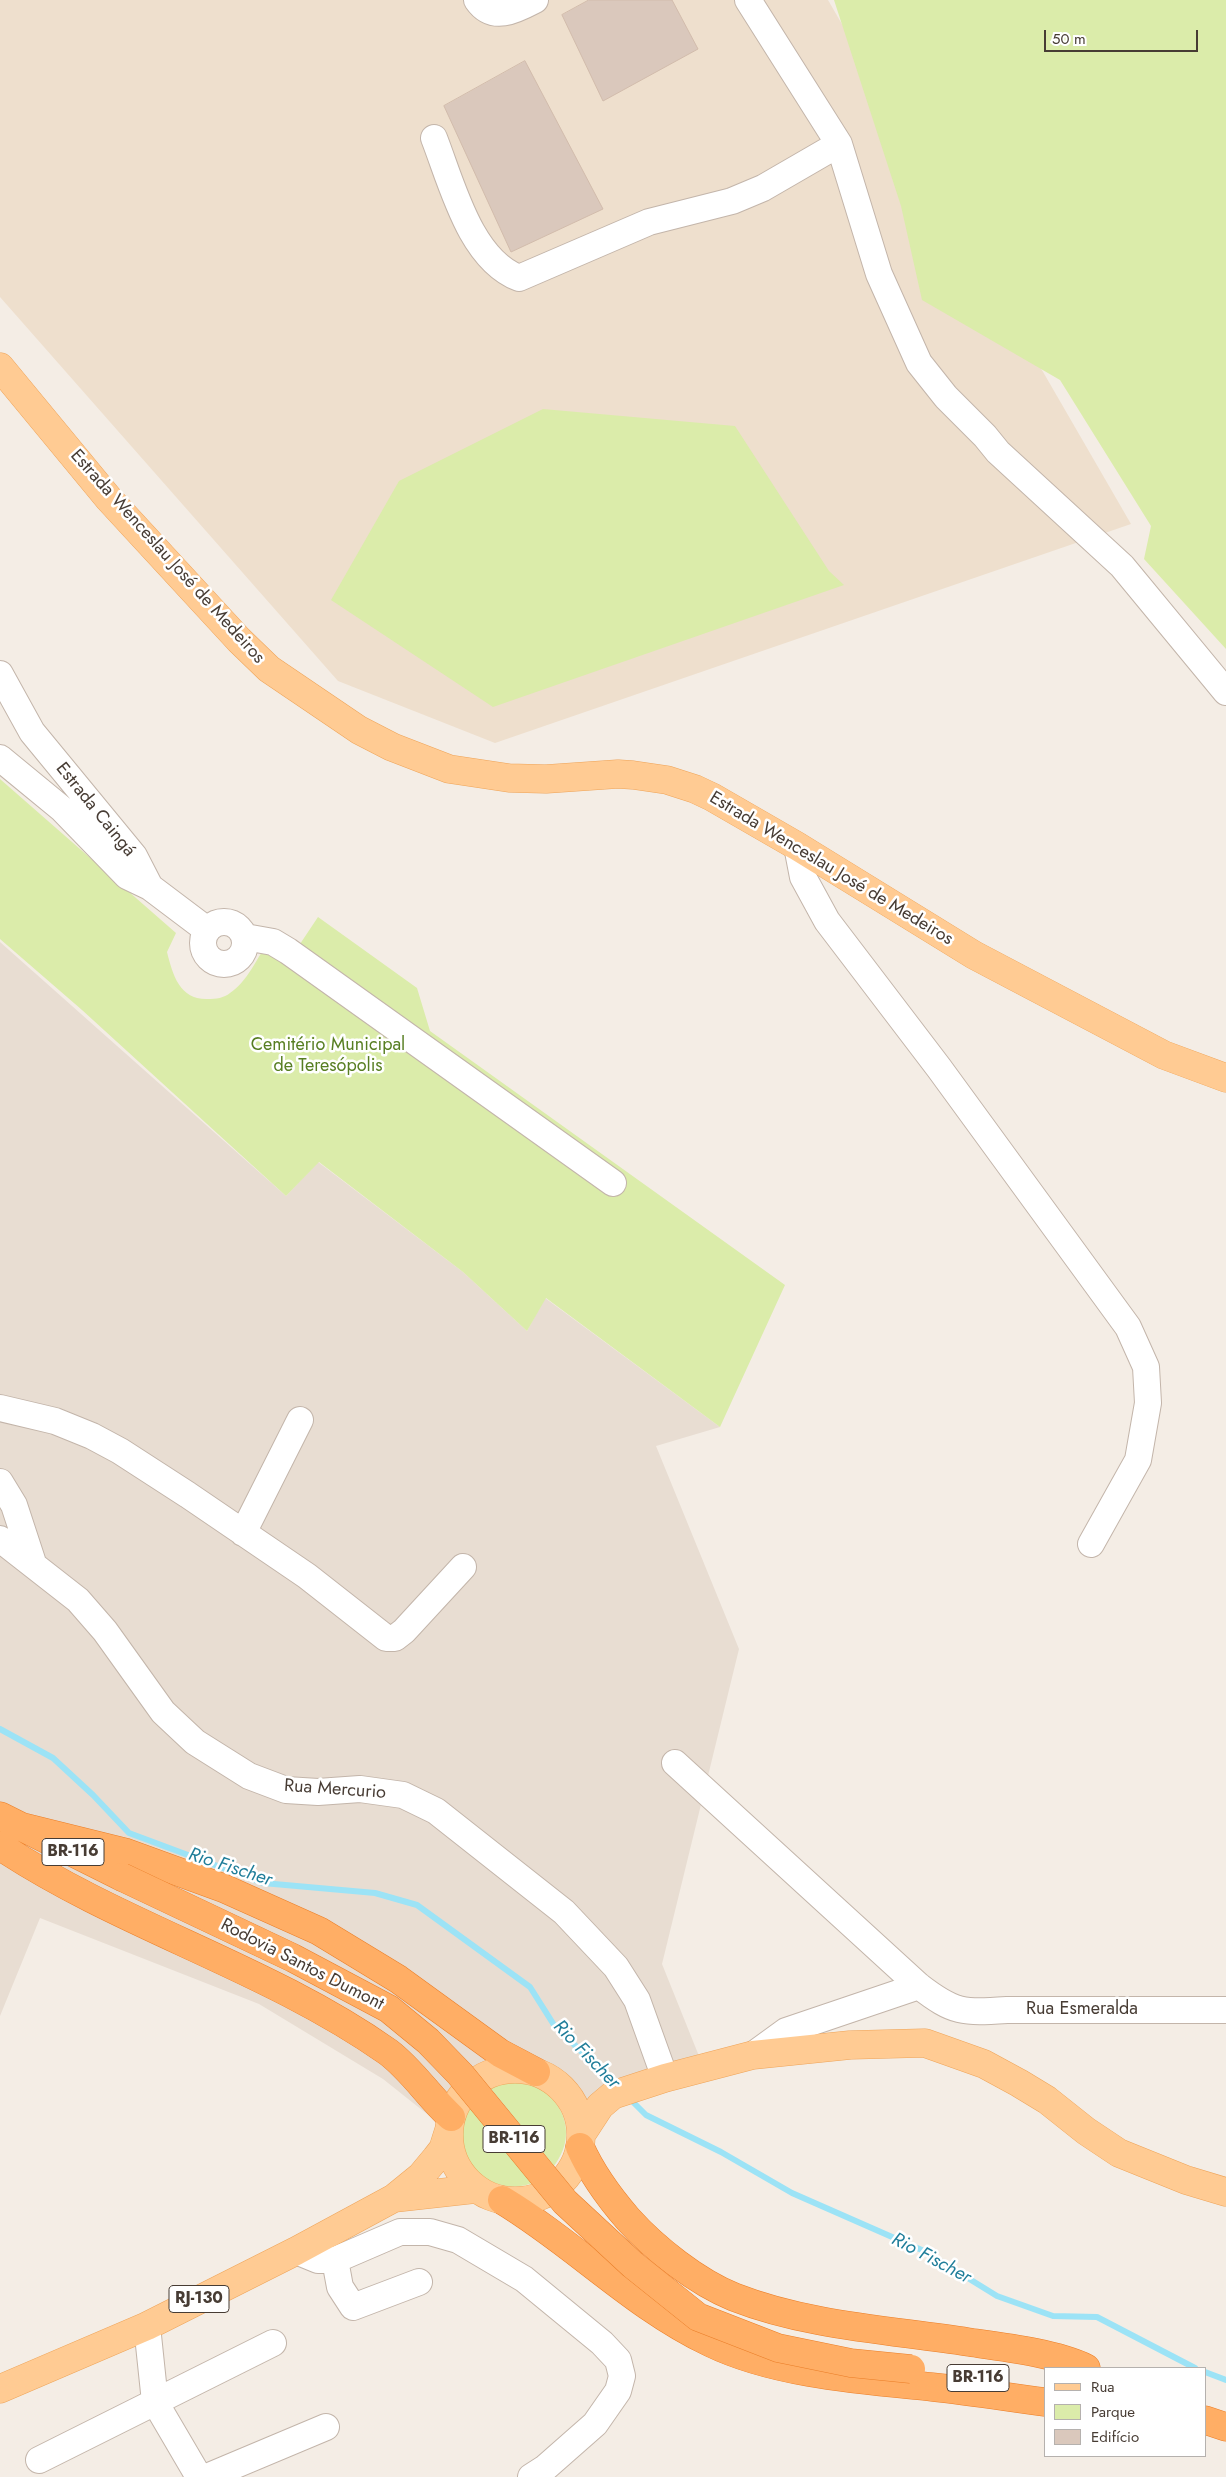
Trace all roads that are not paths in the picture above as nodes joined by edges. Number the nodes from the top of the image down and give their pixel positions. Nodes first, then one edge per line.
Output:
1 (477, 0) edge
2 (535, 0) edge
3 (748, 0) edge
4 (434, 138) dead end
5 (838, 144) junction
6 (0, 367) edge
7 (0, 674) edge
8 (1226, 692) edge
9 (0, 758) edge
10 (798, 846) junction
11 (150, 887) junction
12 (207, 930) junction
13 (245, 937) junction
14 (1226, 1078) edge
15 (613, 1183) dead end
16 (0, 1408) edge
17 (300, 1420) dead end
18 (0, 1482) edge
19 (243, 1533) junction
20 (0, 1539) edge
21 (1090, 1544) dead end
22 (33, 1563) junction
23 (463, 1567) dead end
24 (675, 1763) dead end
25 (12, 1821) edge
26 (0, 1846) edge
27 (919, 1986) junction
28 (1226, 2010) edge
29 (753, 2055) junction
30 (545, 2076) junction
31 (655, 2081) junction
32 (616, 2094) junction
33 (450, 2124) junction
34 (581, 2141) junction
35 (475, 2189) junction
36 (1226, 2192) edge
37 (394, 2198) junction
38 (502, 2200) junction
39 (296, 2251) junction
40 (335, 2260) junction
41 (418, 2282) dead end
42 (147, 2326) junction
43 (273, 2343) dead end
44 (1084, 2367) edge
45 (1044, 2386) edge
46 (0, 2390) edge
47 (155, 2402) junction
48 (1044, 2402) edge
49 (1206, 2421) edge
50 (326, 2427) dead end
51 (1226, 2427) edge
52 (39, 2460) dead end
53 (199, 2477) edge
54 (207, 2477) edge
55 (531, 2477) edge

1 - 2 street
3 - 5 street
4 - 5 street
5 - 8 street
6 - 10 main road, Estrada Wenceslau José de Medeiros
7 - 11 street, Estrada Caingá
9 - 11 street
10 - 14 main road, Estrada Wenceslau José de Medeiros
10 - 21 street
11 - 12 street, Estrada Caingá
12 - 13 street
12 - 13 street
13 - 15 street
16 - 19 street
17 - 19 street
18 - 22 street
19 - 23 street
20 - 22 street, Rua Mercurio
22 - 31 street, Rua Mercurio
24 - 27 street, Rua Esmeralda
25 - 30 highway
25 - 45 highway, Rodovia Santos Dumont / BR-116, bridge
26 - 33 highway
27 - 28 street, Rua Esmeralda
27 - 29 street
29 - 31 main road
29 - 36 main road
30 - 32 main road
30 - 33 main road, RJ-130
30 - 34 main road
31 - 32 main road
32 - 34 main road
33 - 35 main road, RJ-130
33 - 37 main road, RJ-130
34 - 38 main road, RJ-130
34 - 44 highway
35 - 37 main road, RJ-130
35 - 38 main road, RJ-130
37 - 39 main road, RJ-130
38 - 48 highway
39 - 40 street
39 - 42 main road, RJ-130
40 - 41 street
40 - 55 street
42 - 46 main road, RJ-130
42 - 47 street
43 - 47 street
47 - 52 street
47 - 53 street
49 - 51 highway
50 - 54 street

